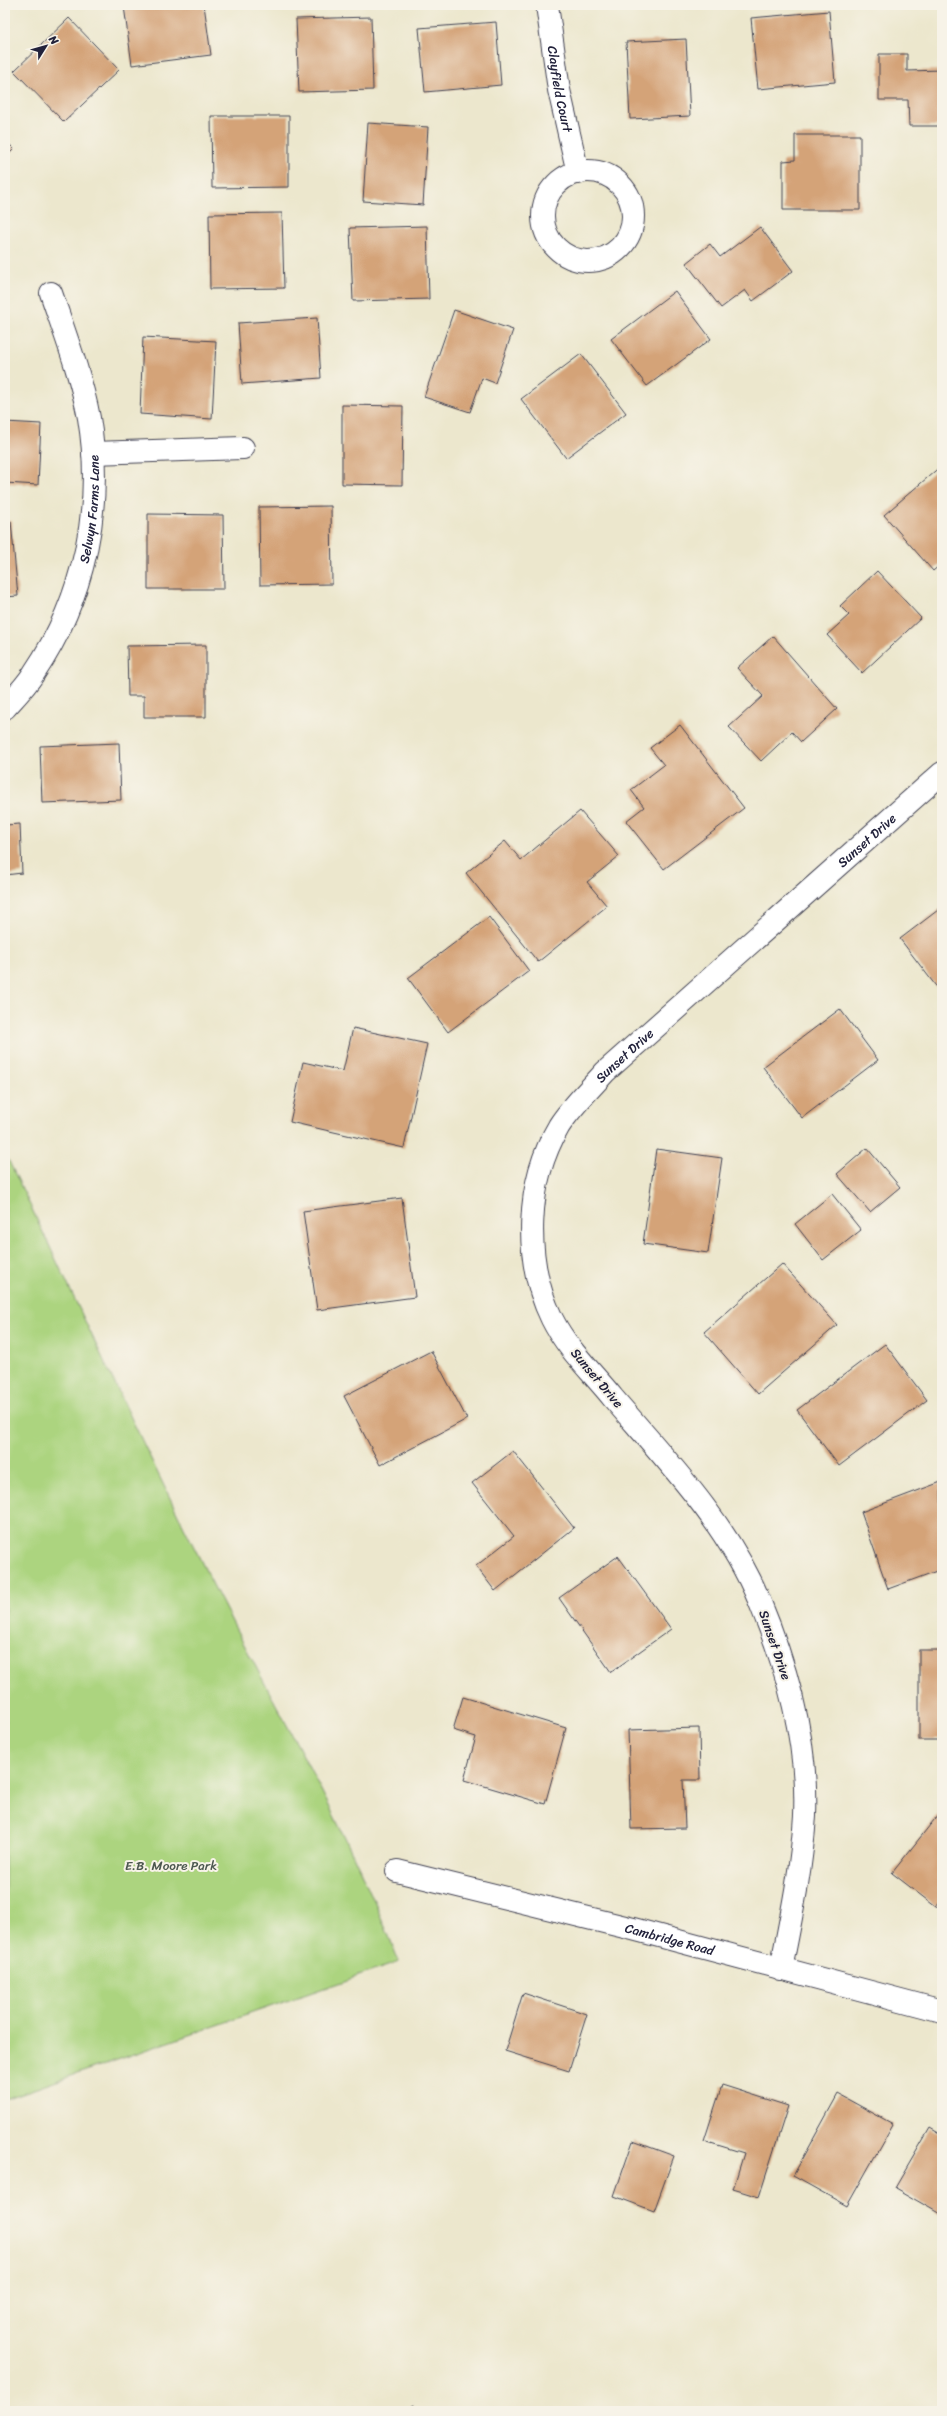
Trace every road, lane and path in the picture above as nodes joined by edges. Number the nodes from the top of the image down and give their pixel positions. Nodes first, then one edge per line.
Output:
1 (547, 5) edge
2 (578, 173) junction
3 (51, 293) dead end
4 (243, 448) dead end
5 (93, 453) junction
6 (5, 708) edge
7 (942, 773) edge
8 (397, 1871) dead end
9 (781, 1969) junction
10 (942, 2011) edge
11 (412, 2406) dead end
12 (416, 2411) edge

1 - 2 street, Clayfield Court
2 - 2 street
3 - 5 street, Selwyn Farms Lane
4 - 5 street
5 - 6 street, Selwyn Farms Lane
7 - 9 street, Sunset Drive
8 - 9 street, Cambridge Road
9 - 10 street, Cambridge Road
11 - 12 path

